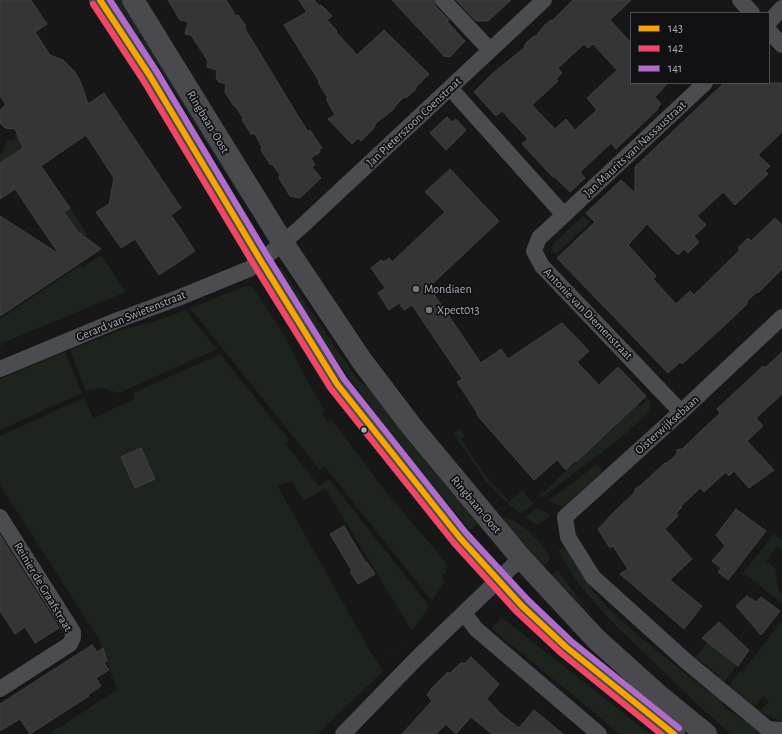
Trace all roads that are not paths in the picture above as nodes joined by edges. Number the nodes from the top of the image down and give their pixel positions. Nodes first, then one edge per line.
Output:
1 (100, 0) edge
2 (133, 0) edge
3 (443, 0) edge
4 (544, 0) edge
5 (740, 0) edge
6 (782, 8) edge
7 (751, 12) edge
8 (770, 21) edge
9 (770, 32) edge
10 (782, 45) edge
11 (490, 50) junction
12 (704, 84) edge
13 (450, 88) junction
14 (564, 215) junction
15 (283, 243) junction
16 (261, 261) junction
17 (782, 317) edge
18 (0, 369) edge
19 (681, 412) junction
20 (0, 517) edge
21 (521, 558) junction
22 (498, 580) junction
23 (464, 613) junction
24 (0, 689) edge
25 (782, 730) edge
26 (343, 734) edge
27 (599, 734) edge
28 (674, 734) edge
29 (706, 734) edge

1 - 16 main road
2 - 15 main road, Ringbaan-Oost
3 - 11 street
4 - 11 street, Jan Pieterszoon Coenstraat
5 - 7 street
6 - 8 street
9 - 10 street
11 - 13 street, Jan Pieterszoon Coenstraat
12 - 14 street, Jan Maurits van Nassaustraat
13 - 14 street
13 - 15 street, Jan Pieterszoon Coenstraat
14 - 19 street, Antonie van Diemenstraat
15 - 16 street
15 - 21 main road, Ringbaan-Oost
16 - 18 street, Gerard van Swietenstraat
16 - 22 main road
17 - 19 street, Oisterwijksebaan
19 - 25 street, Oisterwijksebaan
20 - 24 street, Reinier de Graafstraat
21 - 22 street
21 - 29 main road, Ringbaan-Oost
22 - 23 street
22 - 28 main road
23 - 26 street
23 - 27 street

